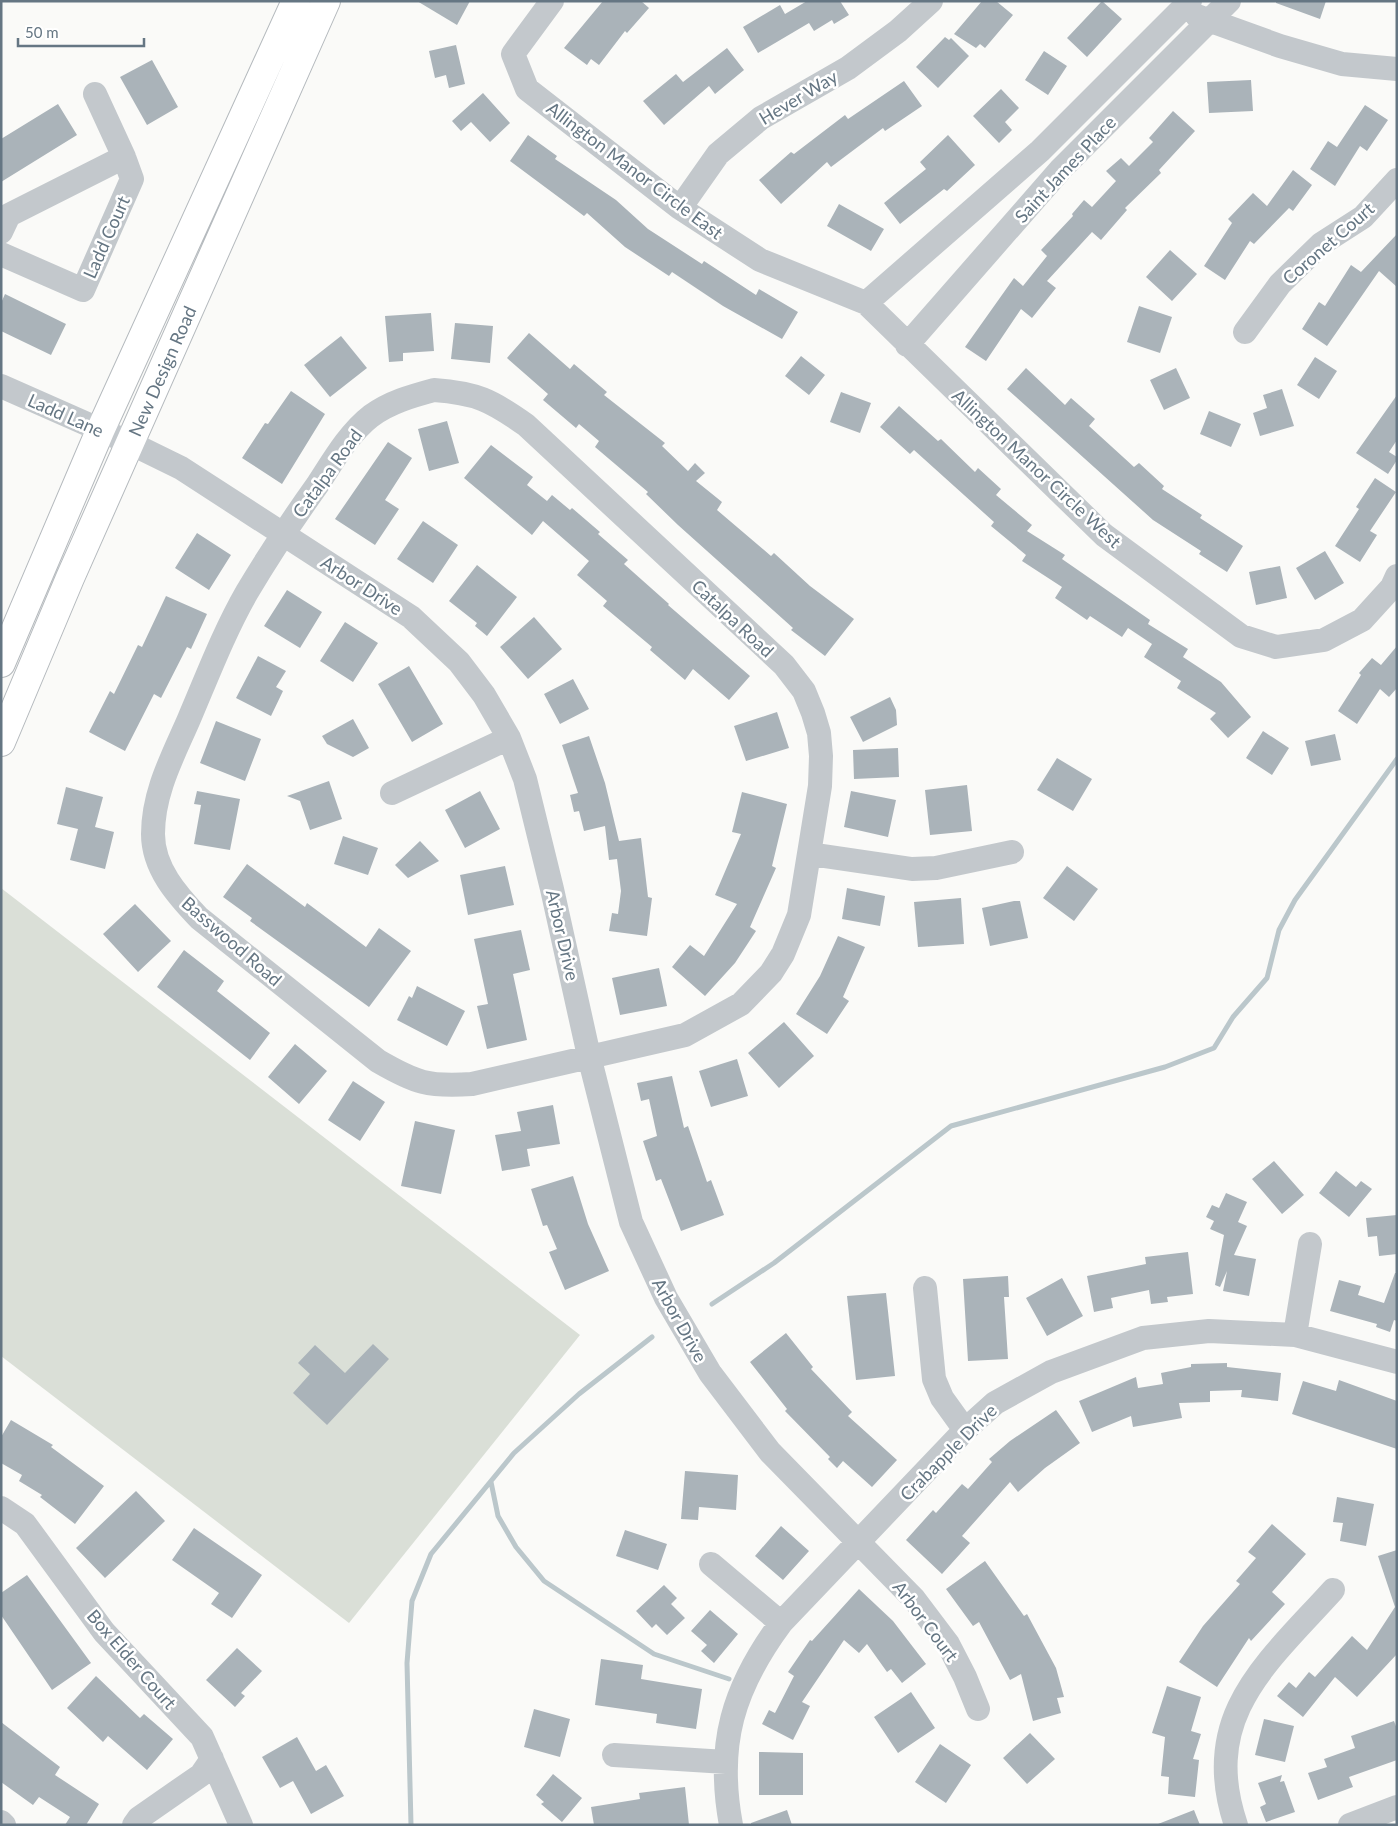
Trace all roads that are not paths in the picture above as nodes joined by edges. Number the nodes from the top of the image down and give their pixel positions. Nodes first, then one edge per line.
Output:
1 (296, 1) edge
2 (326, 1) edge
3 (552, 1) edge
4 (931, 1) edge
5 (1229, 1) edge
6 (1181, 4) edge
7 (1210, 22) junction
8 (1397, 69) edge
9 (95, 94) dead end
10 (124, 157) junction
11 (1397, 180) edge
12 (680, 208) junction
13 (1, 232) edge
14 (1, 254) edge
15 (866, 302) junction
16 (1245, 332) dead end
17 (908, 344) junction
18 (1, 386) edge
19 (100, 431) junction
20 (130, 443) junction
21 (283, 533) junction
22 (1397, 576) edge
23 (1, 663) edge
24 (509, 738) junction
25 (1, 742) edge
26 (392, 793) dead end
27 (1012, 852) dead end
28 (810, 854) junction
29 (590, 1056) junction
30 (1310, 1244) dead end
31 (925, 1288) dead end
32 (1295, 1335) junction
33 (1397, 1362) edge
34 (966, 1430) junction
35 (1, 1508) edge
36 (859, 1542) junction
37 (711, 1564) dead end
38 (1334, 1590) dead end
39 (781, 1623) junction
40 (978, 1709) dead end
41 (614, 1755) dead end
42 (212, 1759) junction
43 (726, 1762) junction
44 (1397, 1807) edge
45 (1, 1822) edge
46 (4, 1825) edge
47 (134, 1825) edge
48 (241, 1825) edge
49 (730, 1825) edge
50 (1236, 1825) edge
51 (1350, 1825) edge

1 - 19 main road, New Design Road
2 - 20 main road, New Design Road
3 - 12 street, Allington Manor Circle East
4 - 12 street, Hever Way
5 - 7 street, Saint James Place
6 - 7 street
6 - 15 street, Saint James Place
7 - 8 street
7 - 17 street, Saint James Place
9 - 10 street, Ladd Court
10 - 13 street
10 - 14 street, Ladd Court
11 - 16 street, Coronet Court
12 - 15 street, Allington Manor Circle East
15 - 17 street, Allington Manor Circle East
17 - 22 street, Allington Manor Circle West
18 - 19 street, Ladd Lane
19 - 20 street, Ladd Lane
19 - 23 main road, New Design Road
20 - 21 street, Arbor Drive
20 - 25 main road, New Design Road
21 - 24 street, Arbor Drive
21 - 28 street, Catalpa Road
21 - 29 street, Basswood Road
24 - 26 street
24 - 29 street, Arbor Drive
27 - 28 street
28 - 29 street, Catalpa Road
29 - 36 street, Arbor Drive
30 - 32 street
31 - 34 street
32 - 33 street, Crabapple Drive
32 - 34 street, Crabapple Drive
34 - 36 street, Crabapple Drive
35 - 42 street, Box Elder Court
36 - 39 street, Crabapple Drive
36 - 40 street, Arbor Court
37 - 39 street
38 - 50 street
39 - 43 street, Crabapple Drive
41 - 43 street
42 - 47 street
42 - 48 street, Box Elder Court
43 - 49 street, Crabapple Drive
44 - 51 street
45 - 46 street

